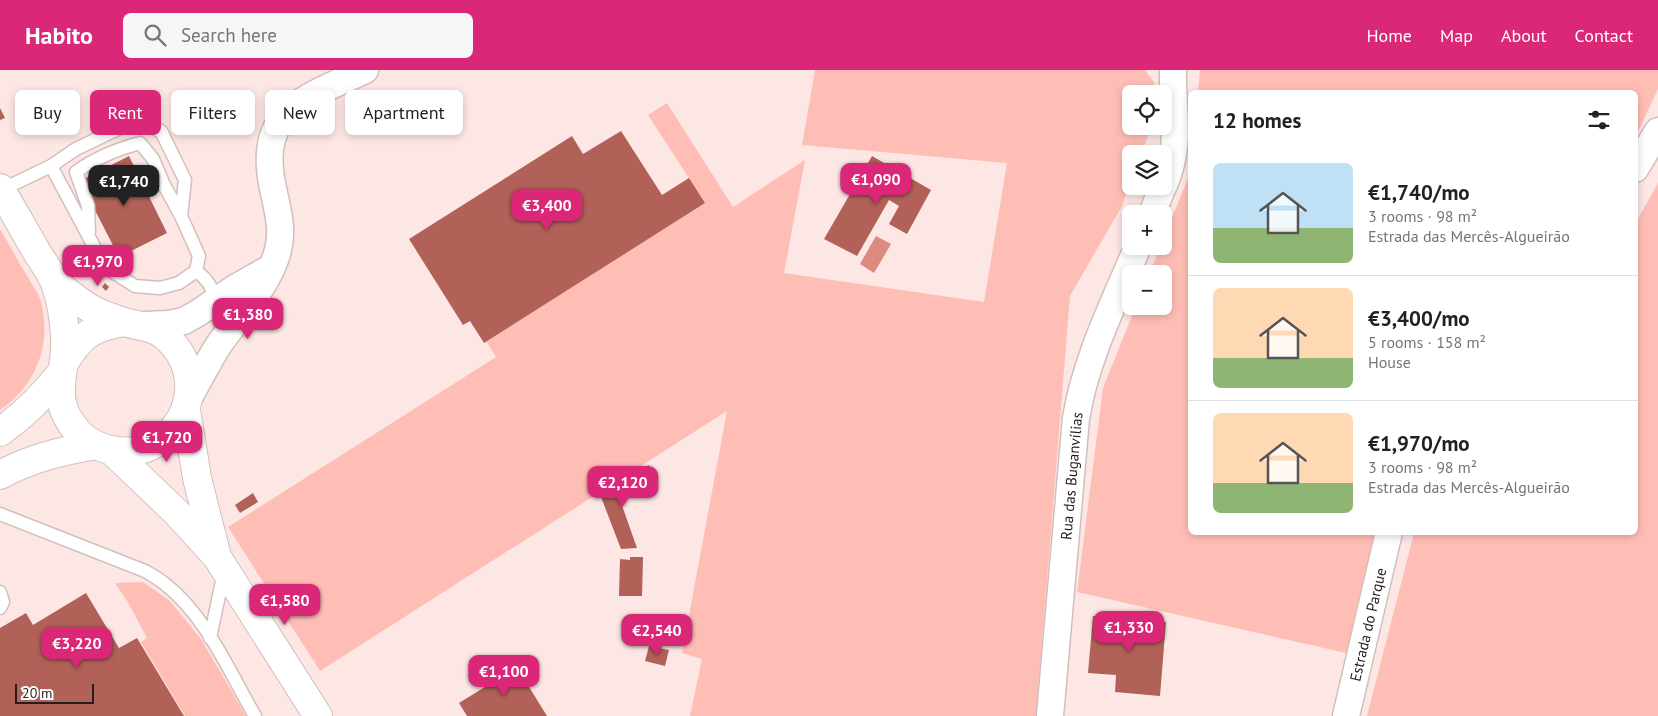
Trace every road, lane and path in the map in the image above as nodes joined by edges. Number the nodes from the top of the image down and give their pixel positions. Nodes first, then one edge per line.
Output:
1 (365, 70) edge
2 (1173, 70) edge
3 (1658, 130) edge
4 (1172, 160) edge
5 (1638, 164) edge
6 (51, 166) junction
7 (0, 189) edge
8 (181, 216) junction
9 (90, 238) junction
10 (1134, 255) edge
11 (272, 267) junction
12 (196, 271) junction
13 (55, 283) junction
14 (214, 302) junction
15 (135, 324) junction
16 (62, 368) junction
17 (188, 403) junction
18 (0, 432) edge
19 (104, 448) junction
20 (0, 475) edge
21 (0, 514) edge
22 (1389, 535) edge
23 (220, 563) junction
24 (0, 592) edge
25 (0, 608) edge
26 (210, 638) junction
27 (255, 716) edge
28 (318, 716) edge
29 (1050, 716) edge
30 (1346, 716) edge

1 - 11 street
2 - 4 street
3 - 5 street
6 - 7 lane
6 - 8 lane
6 - 9 lane
7 - 13 street
8 - 9 lane
8 - 12 lane
9 - 12 lane
10 - 29 street, Rua das Buganvílias
11 - 14 street
11 - 17 street
12 - 14 lane
13 - 15 street
13 - 16 street
14 - 15 street
15 - 16 street
15 - 17 street
16 - 18 street
16 - 19 street
17 - 19 street
17 - 23 street
19 - 20 street
19 - 23 street
21 - 26 lane
22 - 30 street, Estrada do Parque
23 - 26 lane
23 - 28 street
24 - 25 lane
26 - 27 lane

